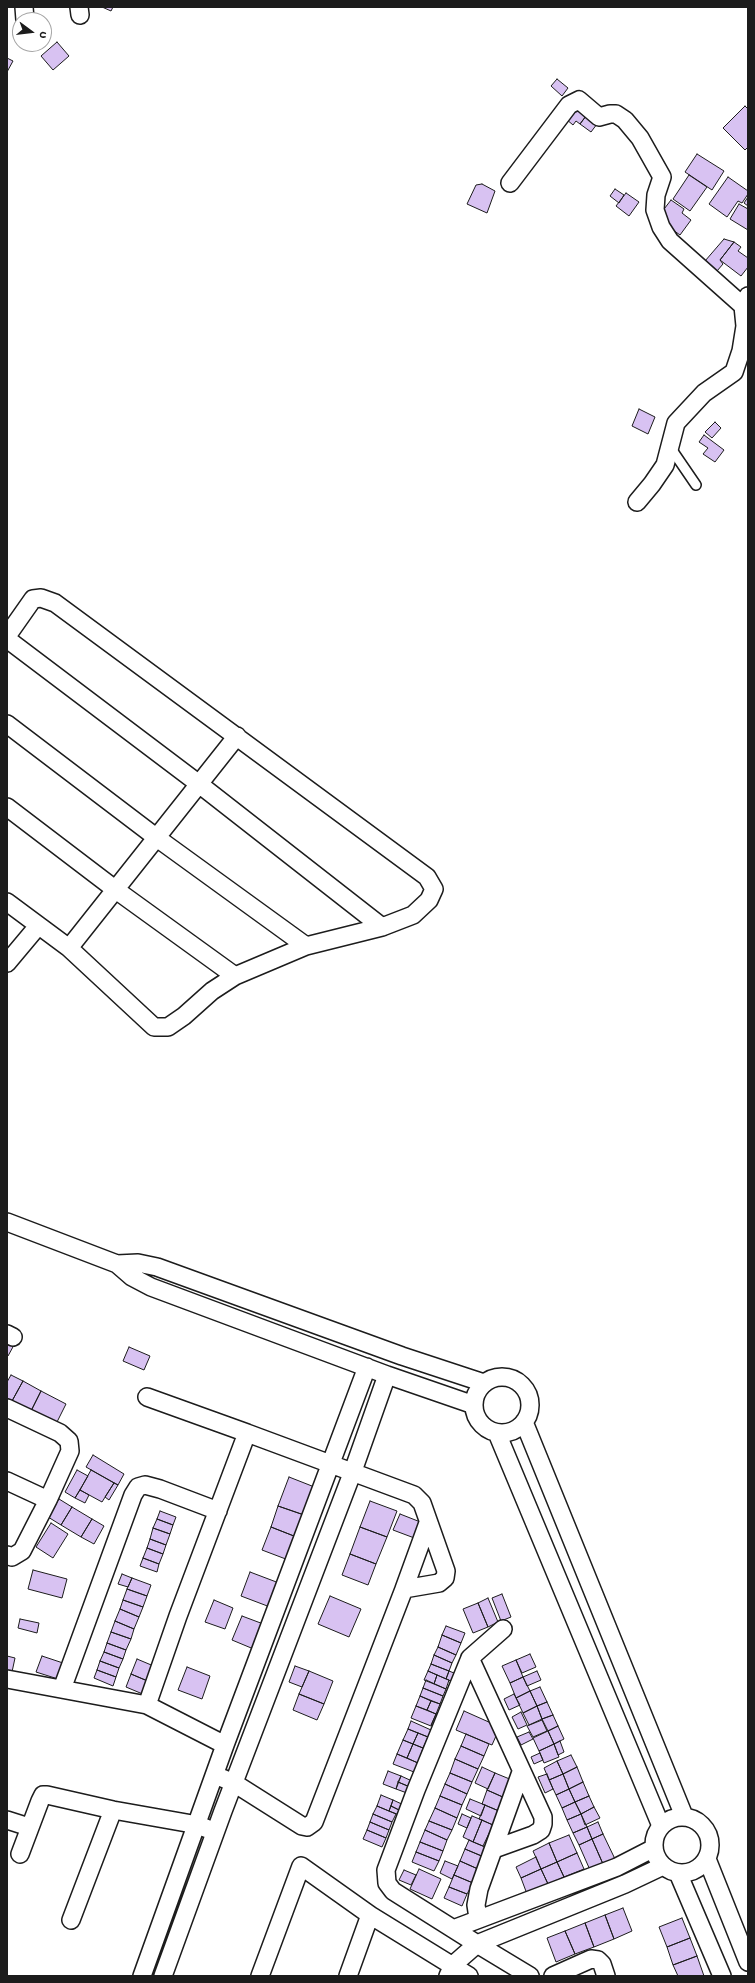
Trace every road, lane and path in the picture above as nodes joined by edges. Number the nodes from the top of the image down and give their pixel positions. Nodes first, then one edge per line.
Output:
1 (510, 183) dead end
2 (745, 301) edge
3 (670, 447) junction
4 (696, 485) dead end
5 (637, 502) dead end
6 (7, 636) edge
7 (7, 640) edge
8 (7, 724) edge
9 (237, 736) junction
10 (199, 784) junction
11 (7, 807) edge
12 (157, 838) junction
13 (116, 890) junction
14 (7, 902) edge
15 (38, 926) junction
16 (382, 927) junction
17 (306, 946) junction
18 (69, 948) junction
19 (7, 963) edge
20 (235, 976) junction
21 (7, 1222) edge
22 (117, 1264) junction
23 (368, 1367) junction
24 (387, 1375) junction
25 (484, 1383) junction
26 (147, 1397) dead end
27 (474, 1405) junction
28 (7, 1408) edge
29 (524, 1422) junction
30 (247, 1432) junction
31 (497, 1433) junction
32 (332, 1463) junction
33 (354, 1471) junction
34 (7, 1480) edge
35 (48, 1500) junction
36 (218, 1511) junction
37 (428, 1523) junction
38 (7, 1555) edge
39 (404, 1589) junction
40 (503, 1629) dead end
41 (470, 1658) junction
42 (7, 1679) edge
43 (62, 1689) junction
44 (147, 1705) junction
45 (225, 1745) junction
46 (521, 1772) junction
47 (215, 1775) junction
48 (234, 1783) junction
49 (113, 1810) junction
50 (684, 1816) junction
51 (7, 1820) edge
52 (198, 1825) junction
53 (661, 1826) junction
54 (29, 1827) junction
55 (216, 1831) junction
56 (654, 1848) junction
57 (494, 1849) junction
58 (20, 1854) dead end
59 (707, 1859) junction
60 (663, 1866) junction
61 (617, 1867) junction
62 (678, 1873) junction
63 (625, 1884) junction
64 (508, 1909) junction
65 (370, 1915) junction
66 (478, 1918) junction
67 (71, 1920) dead end
68 (516, 1928) junction
69 (453, 1929) junction
70 (476, 1944) junction
71 (748, 1962) edge
72 (450, 1970) edge
73 (142, 1976) edge
74 (162, 1976) edge
75 (260, 1976) edge
76 (348, 1976) edge
77 (469, 1976) edge
78 (530, 1976) edge
79 (553, 1976) edge
80 (606, 1976) edge
81 (722, 1976) edge

1 - 2 street
2 - 3 street
3 - 4 lane
3 - 5 street
6 - 9 street
7 - 10 street
8 - 12 street
9 - 10 street
9 - 16 street
10 - 12 street
10 - 16 street
11 - 13 street
12 - 13 street
12 - 17 street
13 - 18 street
13 - 20 street
14 - 15 street
15 - 18 street
15 - 19 street
16 - 17 street
17 - 20 street
18 - 20 street
21 - 22 street
22 - 23 street
22 - 25 street
23 - 24 street
23 - 32 street
24 - 27 street
24 - 33 street
25 - 27 street
25 - 29 street
26 - 30 street
27 - 31 street
28 - 35 street
29 - 31 street
29 - 50 street
30 - 32 street
30 - 36 street
31 - 53 street
32 - 33 street
32 - 45 street
33 - 37 street
33 - 48 street
34 - 35 street
35 - 38 street
36 - 43 street
36 - 44 street
37 - 39 street
37 - 39 street
39 - 48 street
40 - 41 street
41 - 46 street
41 - 69 street
42 - 43 street
43 - 44 street
44 - 45 street
45 - 47 street
46 - 57 street
46 - 57 street
47 - 48 street
47 - 52 street
48 - 55 street
49 - 52 street
49 - 54 street
49 - 67 street
50 - 53 street
50 - 59 street
51 - 54 street
52 - 55 street
52 - 73 street
53 - 56 street
54 - 58 street
55 - 74 street
56 - 60 street
56 - 61 street
57 - 66 street
59 - 62 street
59 - 71 street
60 - 62 street
60 - 63 street
61 - 63 street
61 - 64 street
62 - 81 street
63 - 68 street
64 - 66 street
64 - 68 street
65 - 72 street
65 - 75 street
65 - 76 street
66 - 69 street
68 - 70 street
69 - 70 street
70 - 72 street
70 - 78 street
72 - 77 street
79 - 80 street

